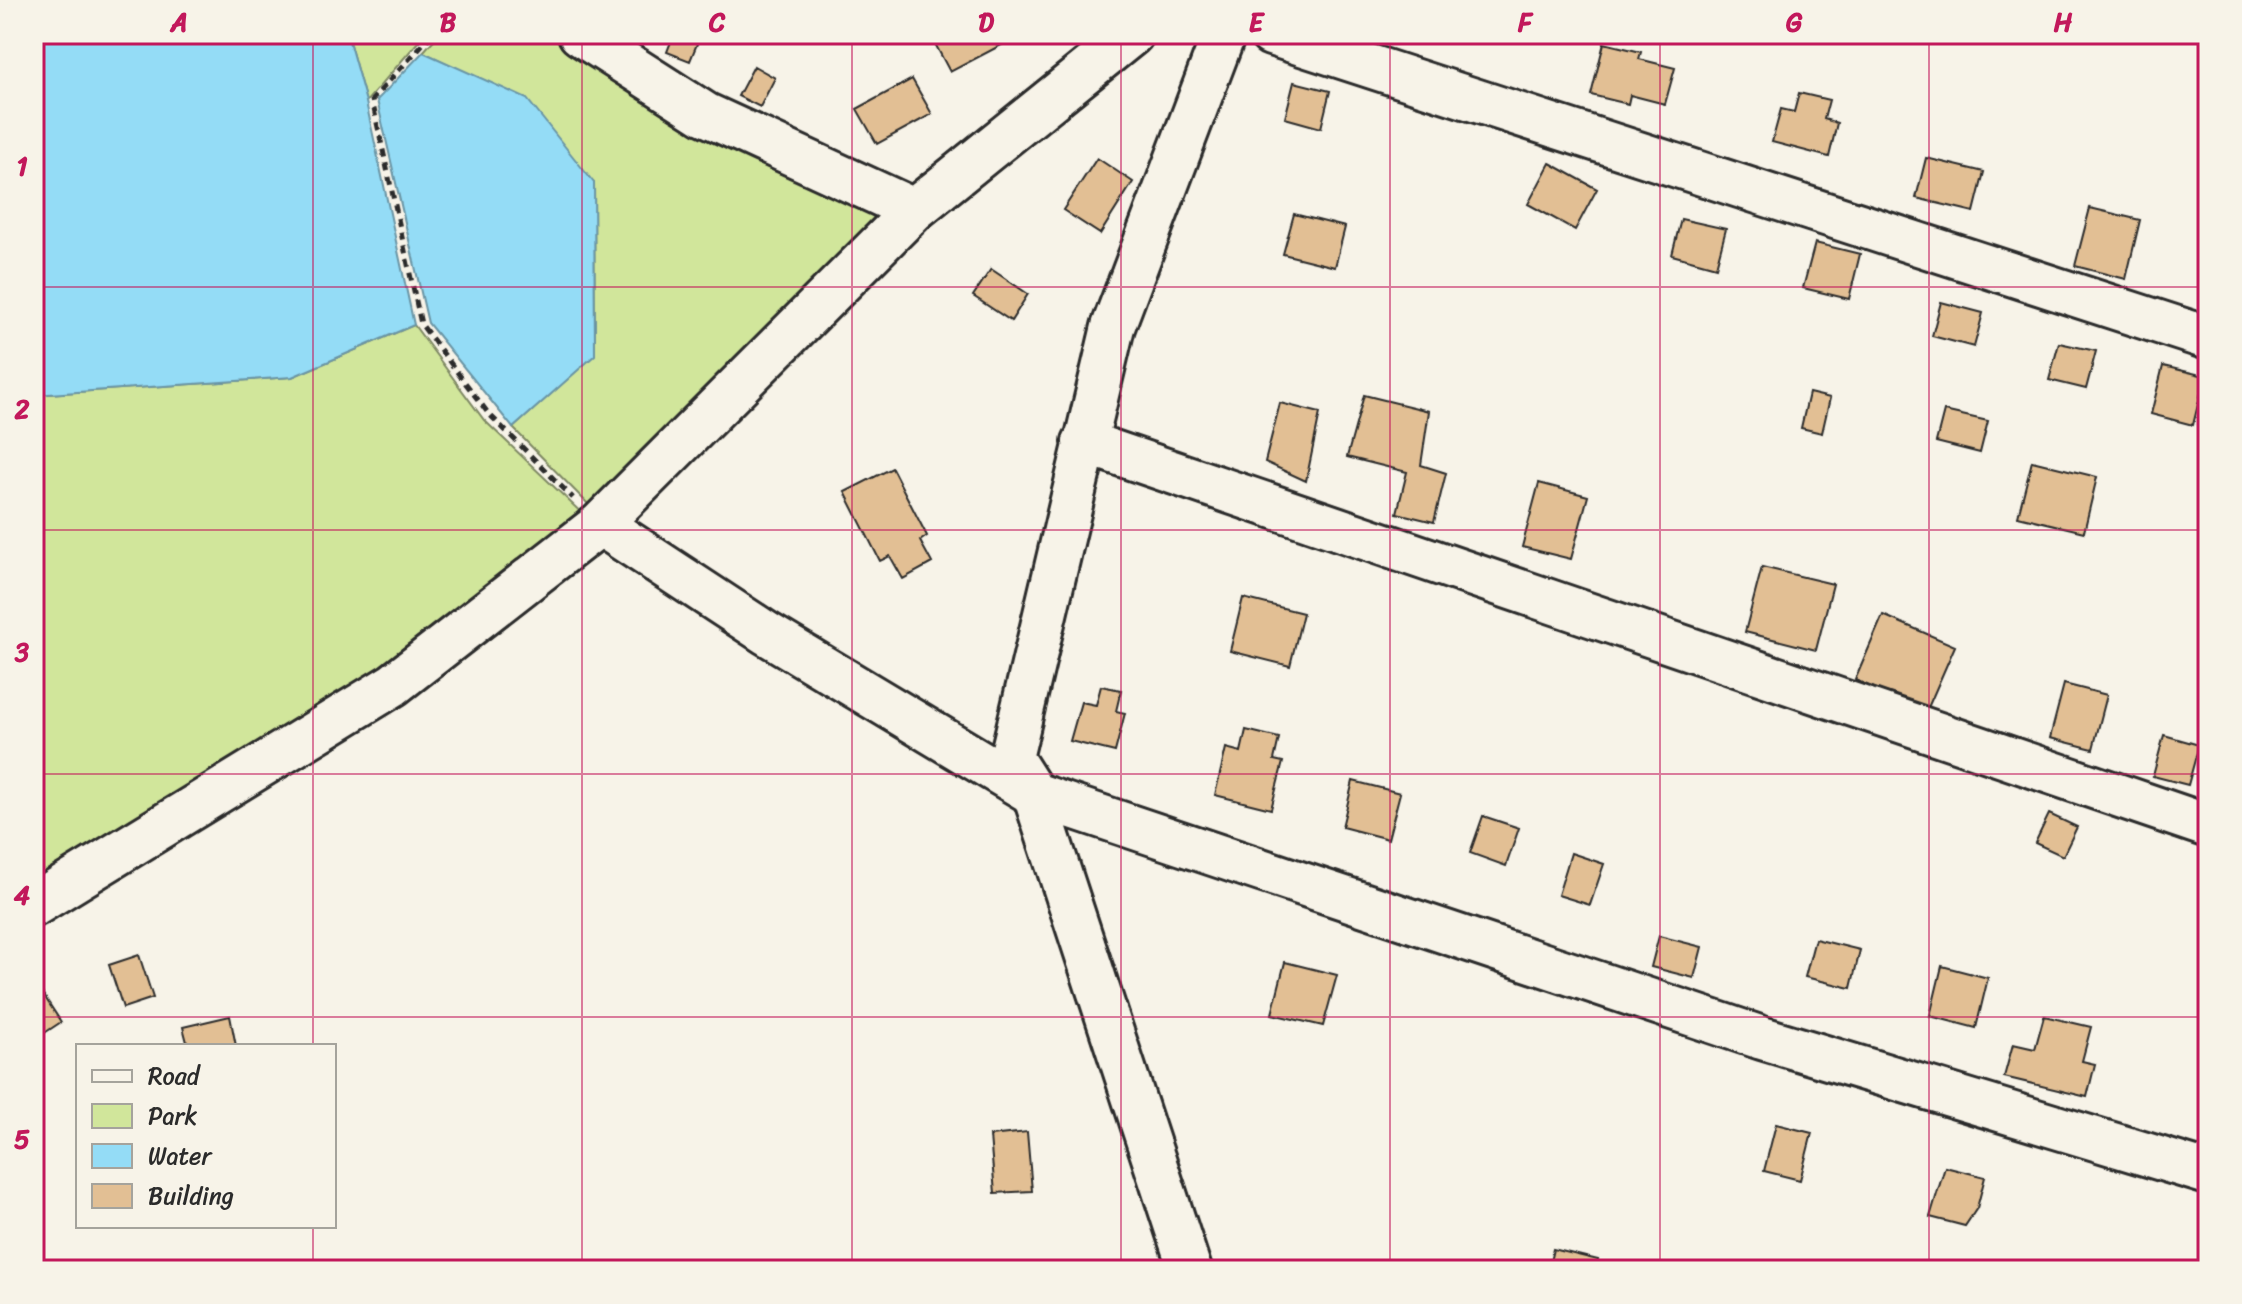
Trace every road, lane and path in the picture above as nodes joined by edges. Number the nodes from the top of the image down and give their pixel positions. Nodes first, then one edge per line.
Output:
1 (432, 34) edge
2 (580, 34) edge
3 (1132, 34) edge
4 (1224, 34) edge
5 (1271, 34) edge
6 (914, 210) junction
7 (2208, 338) edge
8 (1084, 442) junction
9 (600, 524) junction
10 (1034, 794) junction
11 (2208, 826) edge
12 (34, 905) edge
13 (2208, 1173) edge
14 (1190, 1270) edge

1 - 9 path
2 - 6 street
3 - 6 street
4 - 8 street
5 - 7 street
6 - 9 street
8 - 10 street
8 - 11 street
9 - 10 street
9 - 12 street
10 - 13 street
10 - 14 street

